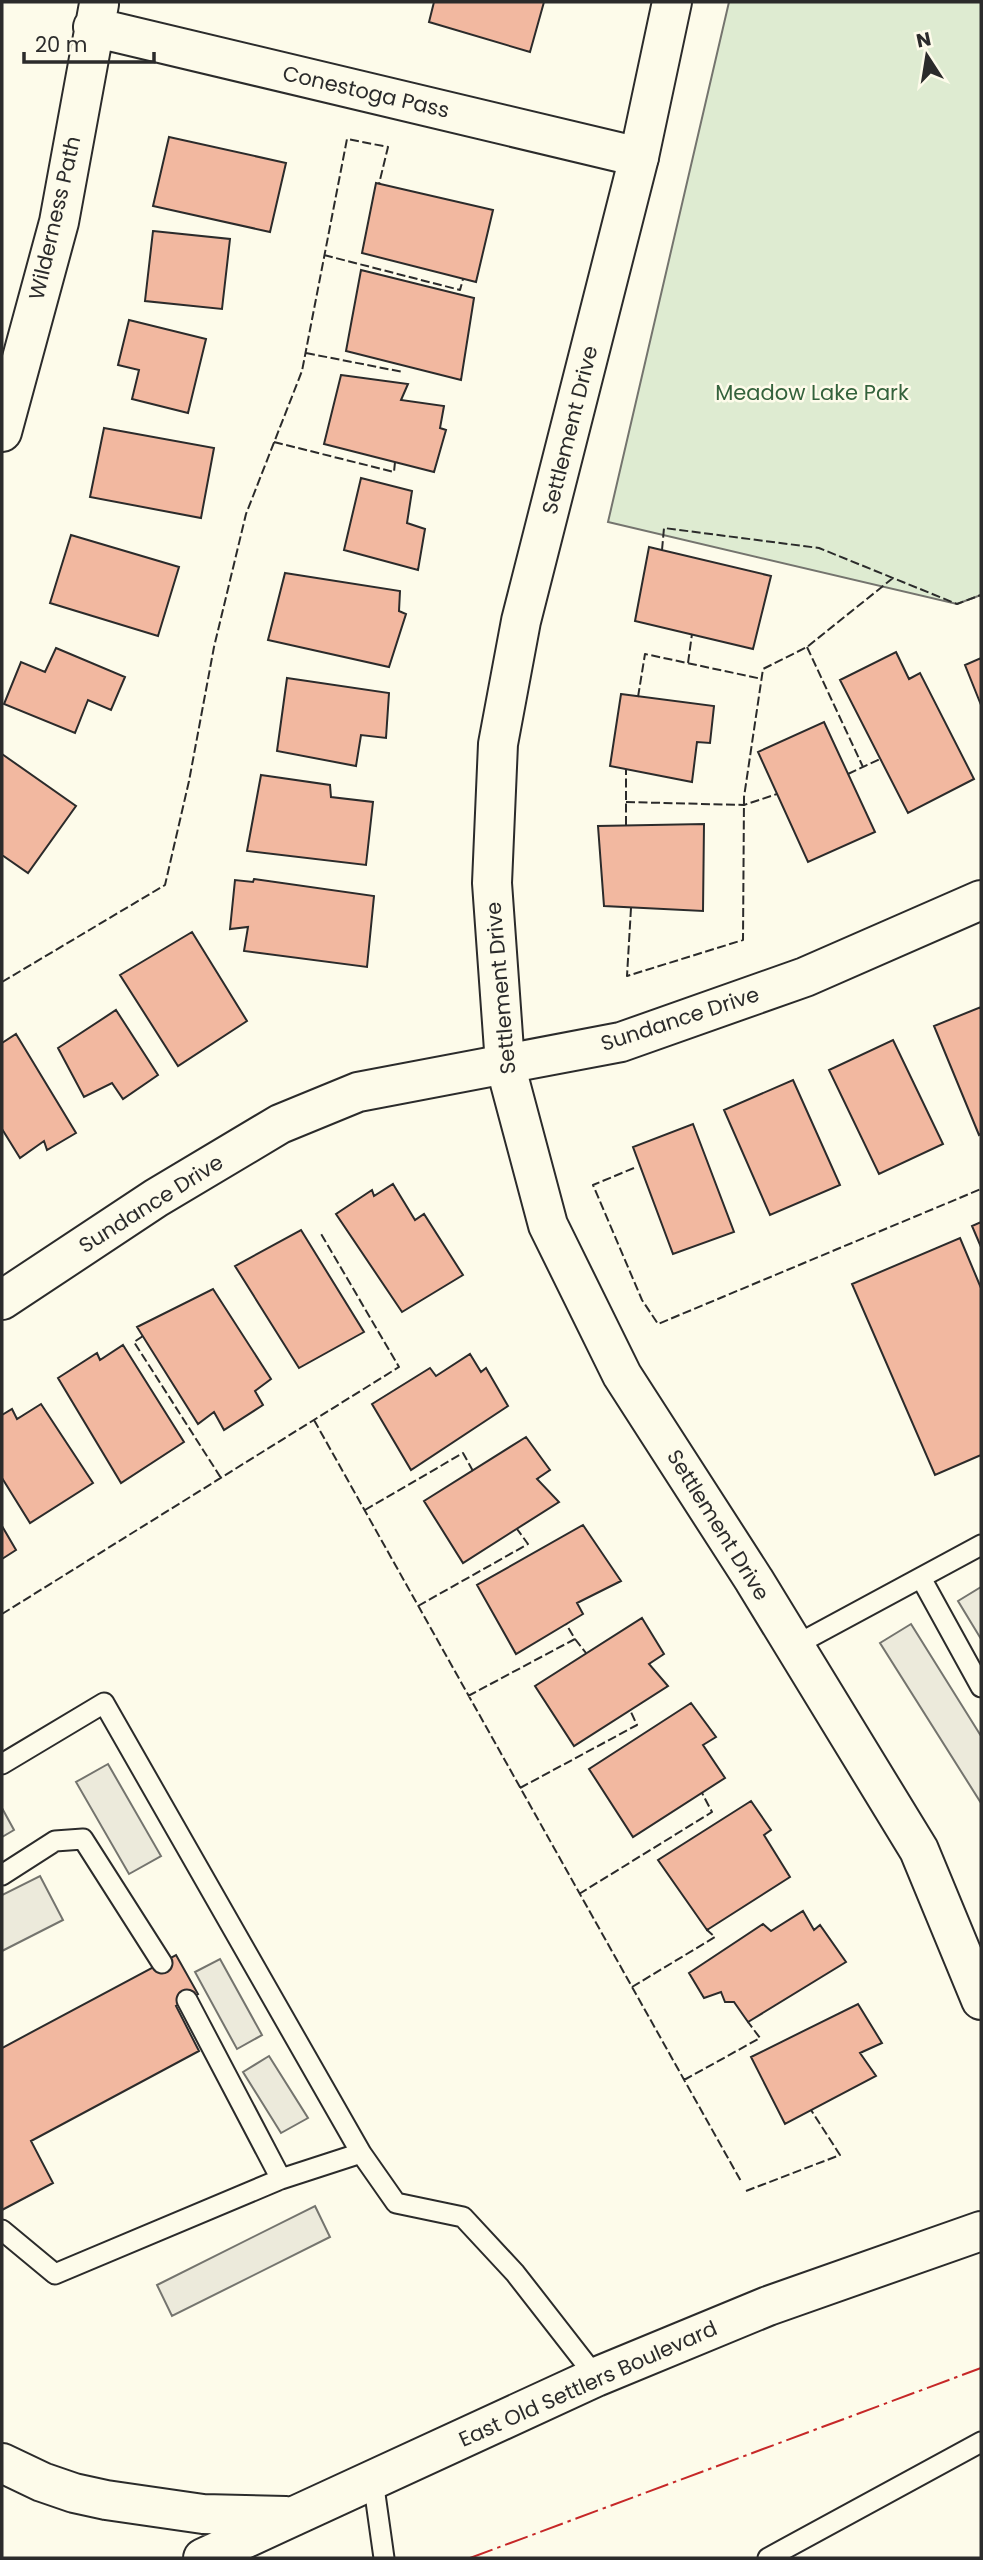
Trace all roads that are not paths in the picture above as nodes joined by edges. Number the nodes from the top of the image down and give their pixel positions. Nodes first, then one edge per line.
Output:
1 (672, 2) edge
2 (97, 15) edge
3 (639, 157) junction
4 (2, 432) edge
5 (981, 900) edge
6 (505, 1064) junction
7 (2, 1300) edge
8 (981, 1545) edge
9 (921, 1578) junction
10 (794, 1646) junction
11 (981, 1687) edge
12 (2, 1764) edge
13 (2, 1875) edge
14 (162, 1963) dead end
15 (187, 2000) dead end
16 (981, 2000) edge
17 (361, 2153) junction
18 (281, 2179) junction
19 (2, 2230) edge
20 (981, 2231) edge
21 (596, 2377) junction
22 (981, 2442) edge
23 (2, 2463) edge
24 (373, 2480) junction
25 (291, 2516) junction
26 (781, 2555) edge
27 (203, 2558) edge
28 (259, 2558) edge
29 (384, 2558) edge

1 - 3 street, Settlement Drive
2 - 3 street, Conestoga Pass
2 - 4 street, Wilderness Path
3 - 6 street, Settlement Drive
5 - 6 street, Sundance Drive
6 - 7 street, Sundance Drive
6 - 10 street, Settlement Drive
8 - 9 lane
9 - 10 lane
9 - 11 lane
10 - 16 street, Settlement Drive
12 - 17 lane
13 - 14 lane
15 - 18 lane
17 - 18 lane
17 - 21 lane
18 - 19 lane
20 - 21 street, East Old Settlers Boulevard
21 - 24 street, East Old Settlers Boulevard
22 - 26 lane
23 - 25 street
24 - 25 street, East Old Settlers Boulevard
24 - 29 lane
25 - 27 street, East Old Settlers Boulevard
25 - 28 street

